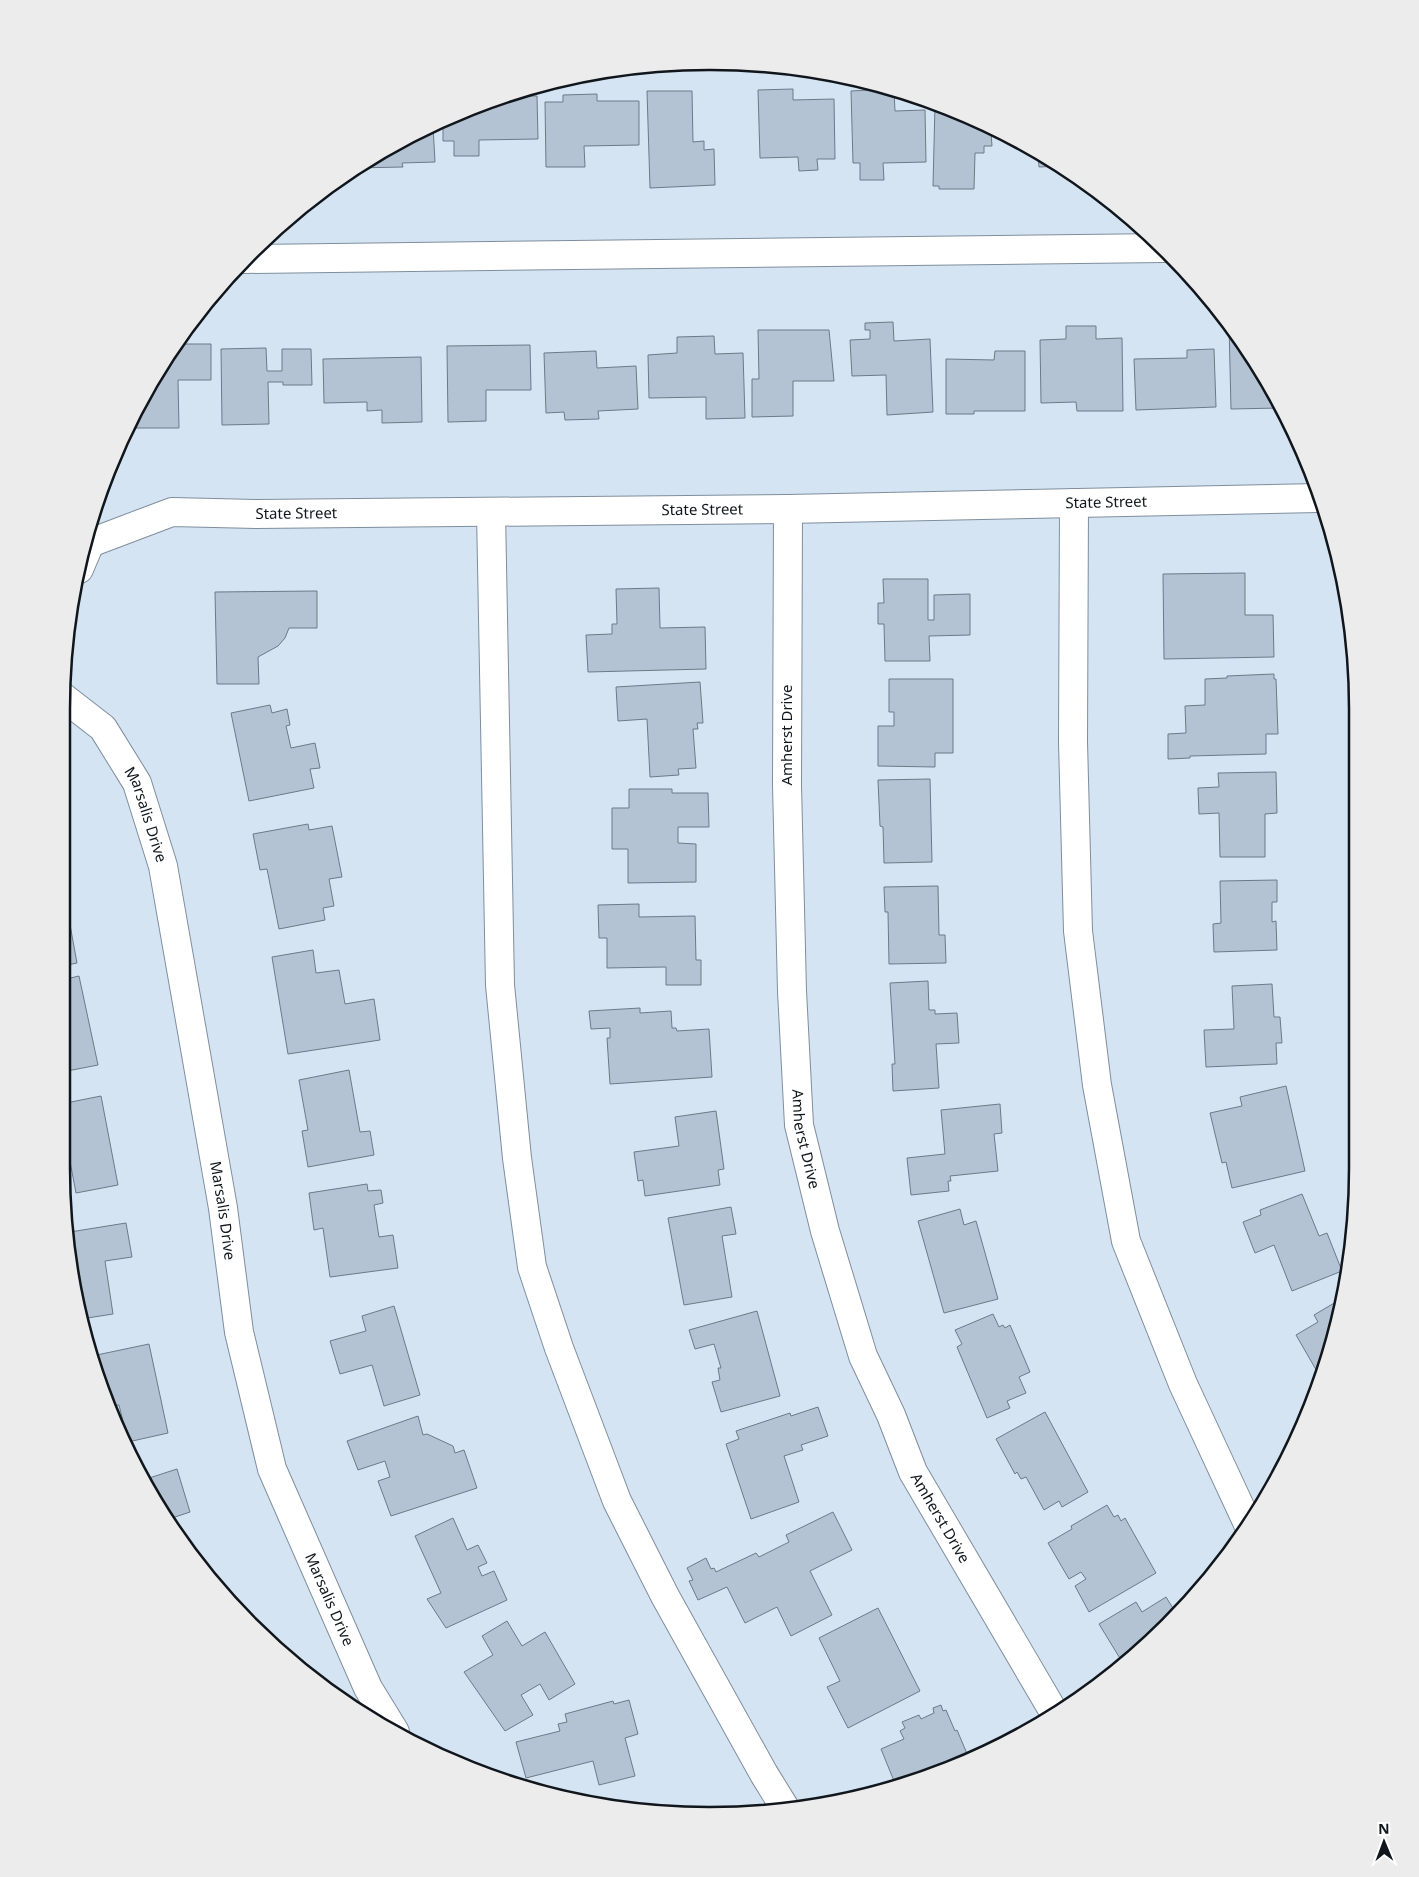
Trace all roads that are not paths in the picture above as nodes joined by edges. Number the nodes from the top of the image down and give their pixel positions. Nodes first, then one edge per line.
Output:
1 (1152, 248) edge
2 (255, 259) edge
3 (1313, 498) edge
4 (1074, 503) junction
5 (788, 509) junction
6 (491, 512) junction
7 (94, 538) edge
8 (70, 703) edge
9 (1245, 1517) edge
10 (1051, 1707) edge
11 (387, 1719) edge
12 (782, 1803) edge

1 - 2 street
3 - 4 street, State Street
4 - 5 street, State Street
4 - 9 street
5 - 6 street, State Street
5 - 10 street, Amherst Drive
6 - 7 street, State Street
6 - 12 street
8 - 11 street, Marsalis Drive

